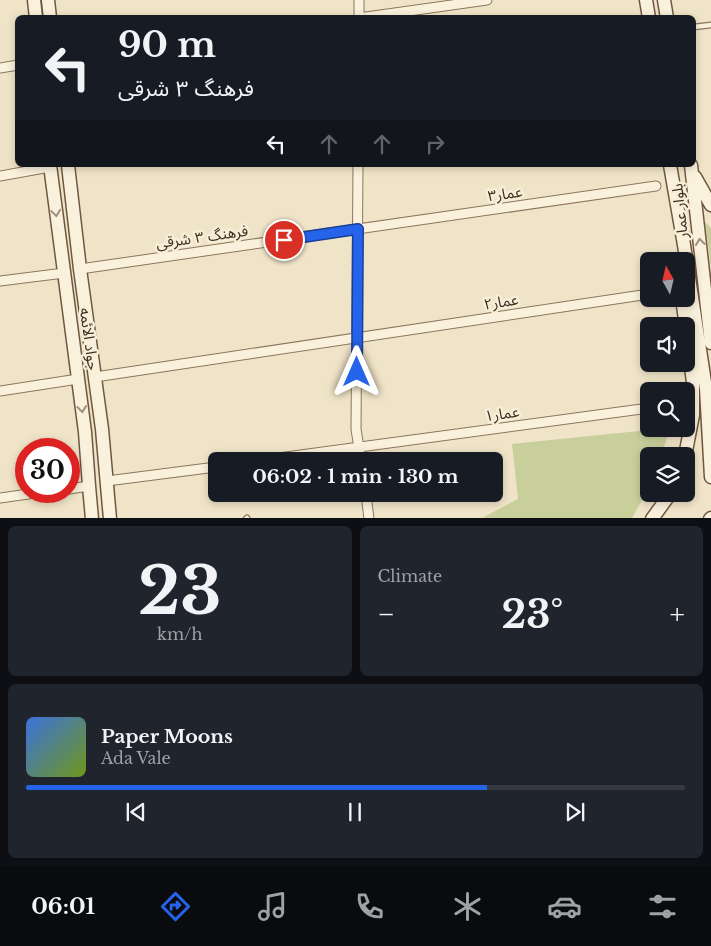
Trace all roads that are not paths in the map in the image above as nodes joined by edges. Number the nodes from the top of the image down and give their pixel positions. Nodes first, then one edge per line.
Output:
1 (34, 0) edge
2 (48, 0) edge
3 (359, 0) edge
4 (488, 0) edge
5 (646, 0) edge
6 (664, 0) edge
7 (36, 15) edge
8 (50, 15) edge
9 (359, 15) edge
10 (374, 15) edge
11 (648, 15) edge
12 (666, 15) edge
13 (711, 25) edge
14 (696, 27) edge
15 (15, 66) edge
16 (0, 68) edge
17 (45, 167) edge
18 (50, 167) edge
19 (68, 167) edge
20 (358, 167) edge
21 (670, 167) edge
22 (691, 169) edge
23 (0, 176) edge
24 (656, 186) dead end
25 (711, 206) edge
26 (358, 229) junction
27 (684, 245) junction
28 (684, 252) edge
29 (80, 269) junction
30 (64, 272) junction
31 (0, 281) edge
32 (640, 295) edge
33 (357, 338) junction
34 (711, 343) edge
35 (692, 372) edge
36 (95, 377) junction
37 (78, 379) junction
38 (0, 391) edge
39 (640, 409) edge
40 (687, 447) edge
41 (359, 448) junction
42 (327, 452) edge
43 (360, 452) edge
44 (710, 465) edge
45 (208, 467) edge
46 (711, 477) edge
47 (106, 481) junction
48 (88, 486) junction
49 (80, 487) edge
50 (15, 496) edge
51 (0, 498) edge
52 (367, 502) edge
53 (664, 502) edge
54 (92, 518) edge
55 (110, 518) edge
56 (369, 518) edge
57 (652, 518) edge

1 - 7 street
2 - 8 street
3 - 9 street
4 - 10 street
5 - 11 street
6 - 12 street
13 - 14 lane
15 - 16 street
17 - 23 street
18 -> 30 street, جواد الائمه
19 - 29 street, جواد الائمه
20 - 26 street
21 - 27 street, بلوار عمار
22 - 25 street
34 -> 22 street, بلوار عمار
24 - 26 street, عمار۳
26 - 29 street, فرهنگ ۳ شرقی
26 - 33 street
27 - 28 street
27 - 44 street, بلوار عمار
29 - 36 street, جواد الائمه
30 - 31 street
30 - 37 street, جواد الائمه
32 - 33 street, عمار۲
33 - 36 street, عمار۲
33 - 41 street
35 - 40 street
36 - 47 street, جواد الائمه
37 - 38 street
37 -> 48 street, جواد الائمه
39 - 41 street, عمار۱
41 - 42 street, عمار۱
41 - 43 street
44 - 46 street, بلوار عمار
45 - 47 street
47 - 55 street, جواد الائمه
48 - 49 street
48 - 54 street, جواد الائمه
50 - 51 street
52 - 56 street
53 - 57 street

